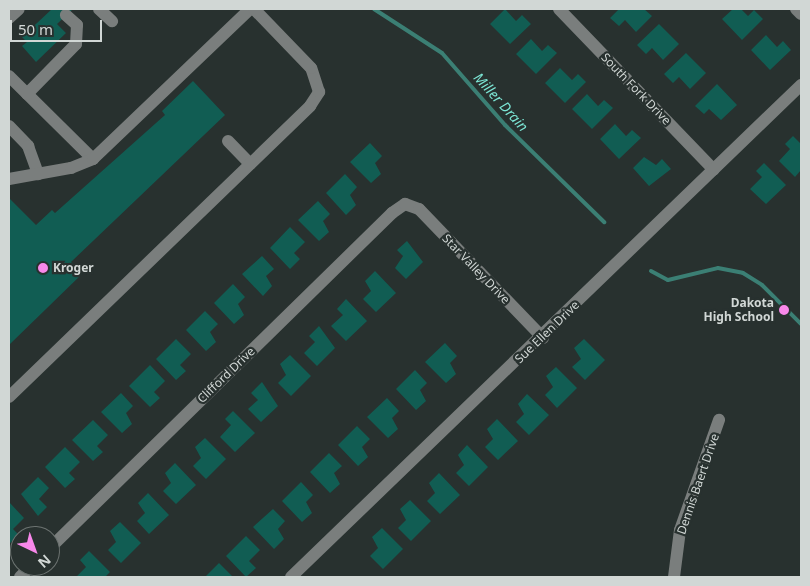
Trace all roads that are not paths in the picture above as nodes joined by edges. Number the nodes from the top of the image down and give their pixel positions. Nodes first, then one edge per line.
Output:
1 (18, 9) edge
2 (99, 9) edge
3 (250, 9) edge
4 (254, 9) edge
5 (559, 9) edge
6 (796, 9) edge
7 (66, 14) dead end
8 (801, 14) edge
9 (9, 18) edge
10 (112, 21) dead end
11 (9, 76) edge
12 (801, 85) edge
13 (27, 94) junction
14 (9, 126) edge
15 (228, 141) dead end
16 (93, 158) junction
17 (250, 164) junction
18 (714, 170) junction
19 (38, 174) junction
20 (9, 180) edge
21 (405, 204) joint
22 (543, 338) junction
23 (9, 397) edge
24 (719, 420) dead end
25 (60, 538) edge
26 (291, 577) edge
27 (674, 577) edge

1 - 9 street
2 - 10 street
3 - 16 street
4 - 17 street
5 - 18 street, South Fork Drive
6 - 8 street
7 - 13 street
11 - 13 street
12 - 18 street, Sue Ellen Drive
13 - 16 street
14 - 19 street
15 - 17 street
16 - 19 street
17 - 23 street
18 - 22 street, Sue Ellen Drive
19 - 20 street
21 - 22 street, Star Valley Drive
21 - 25 street, Clifford Drive
22 - 26 street, Sue Ellen Drive
24 - 27 street, Dennis Baert Drive

